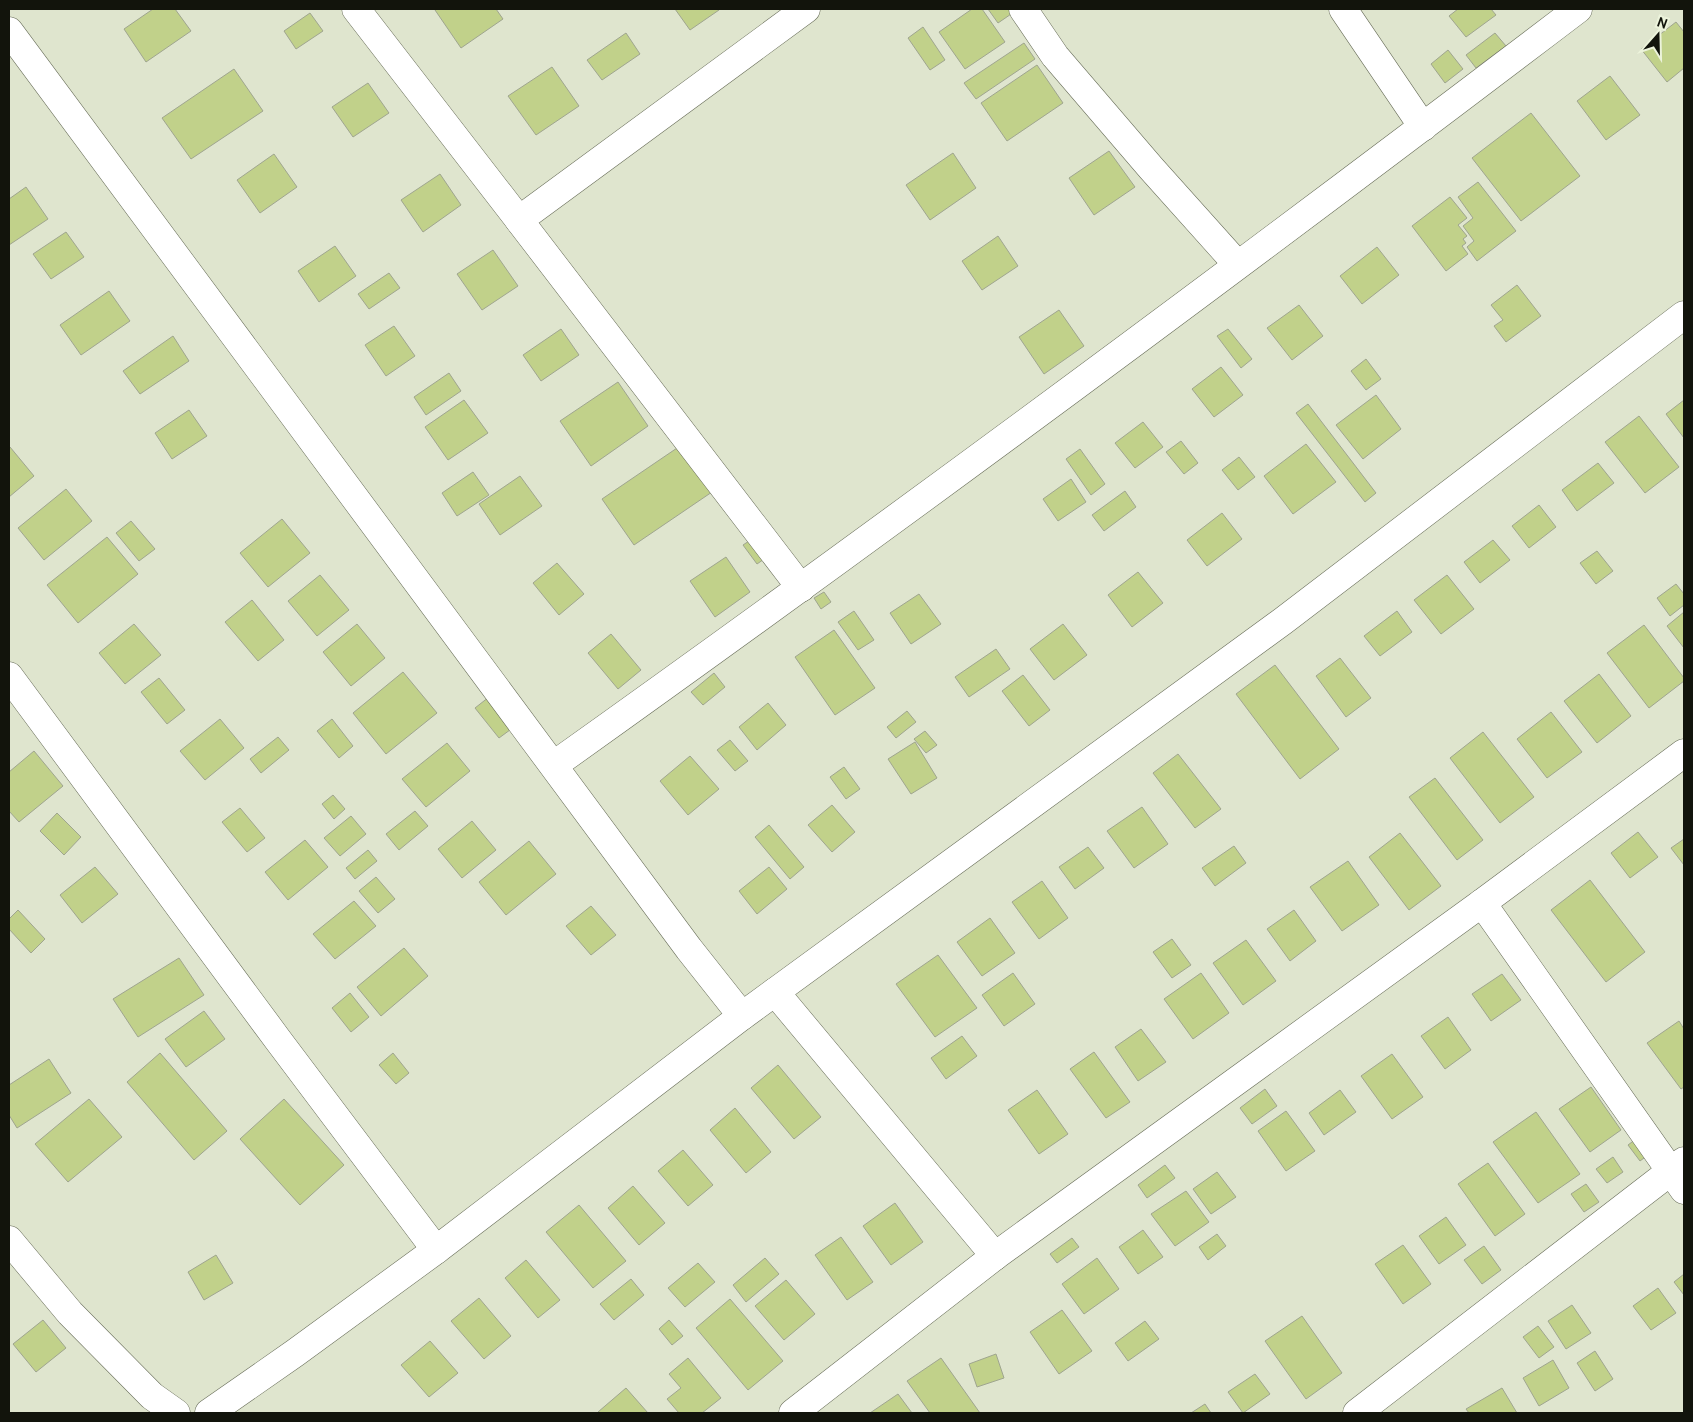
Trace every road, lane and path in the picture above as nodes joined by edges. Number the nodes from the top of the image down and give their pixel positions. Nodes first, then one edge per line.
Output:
1 (356, 9) edge
2 (806, 9) edge
3 (1022, 9) edge
4 (1343, 9) edge
5 (1578, 9) edge
6 (9, 31) edge
7 (1422, 127) junction
8 (519, 220) junction
9 (1237, 264) junction
10 (1684, 315) edge
11 (801, 588) junction
12 (9, 676) edge
13 (1684, 753) edge
14 (554, 765) junction
15 (1482, 903) junction
16 (775, 992) junction
17 (742, 1016) junction
18 (1680, 1174) edge
19 (9, 1240) edge
20 (436, 1250) junction
21 (996, 1256) junction
22 (176, 1413) edge
23 (209, 1413) edge
24 (793, 1413) edge
25 (1358, 1413) edge

1 - 8 street
2 - 8 street
3 - 9 street
4 - 7 street
5 - 7 street
6 - 14 street
7 - 9 street
8 - 11 street
9 - 11 street
10 - 16 street
11 - 14 street
12 - 20 street
13 - 15 street
14 - 17 street
15 - 18 street
15 - 21 street
16 - 17 street
16 - 21 street
17 - 20 street
18 - 25 street
19 - 22 street
20 - 23 street
21 - 24 street

